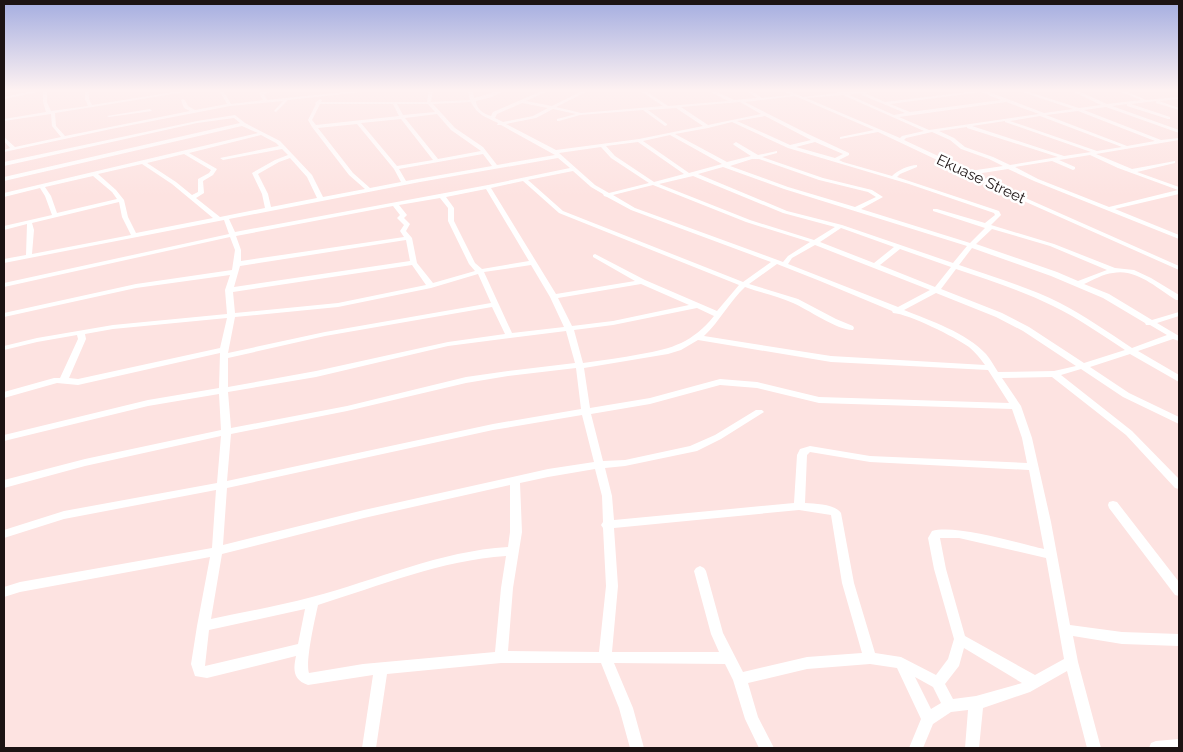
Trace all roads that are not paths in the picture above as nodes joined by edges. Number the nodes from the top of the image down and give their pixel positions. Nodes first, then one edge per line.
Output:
1 (54, 125) edge
2 (125, 125) edge
3 (182, 125) edge
4 (238, 125) edge
5 (245, 125) edge
6 (331, 125) edge
7 (360, 125) edge
8 (408, 125) edge
9 (449, 125) edge
10 (501, 125) edge
11 (705, 125) edge
12 (716, 125) edge
13 (742, 125) edge
14 (787, 125) edge
15 (868, 125) edge
16 (916, 125) edge
17 (972, 125) edge
18 (1018, 125) edge
19 (1066, 125) edge
20 (1119, 125) edge
21 (1160, 125) edge
22 (966, 126) junction
23 (314, 127) joint
24 (708, 127) junction
25 (111, 128) joint
26 (879, 130) junction
27 (932, 132) junction
28 (1179, 132) edge
29 (261, 134) junction
30 (671, 134) junction
31 (4, 138) edge
32 (64, 138) junction
33 (842, 138) dead end
34 (1178, 139) edge
35 (639, 140) junction
36 (815, 140) junction
37 (901, 141) junction
38 (1159, 141) junction
39 (736, 144) dead end
40 (602, 146) junction
41 (283, 147) junction
42 (790, 147) junction
43 (1128, 147) junction
44 (14, 149) junction
45 (4, 151) edge
46 (184, 152) junction
47 (484, 152) junction
48 (775, 152) dead end
49 (1094, 153) junction
50 (557, 154) junction
51 (291, 156) junction
52 (757, 157) junction
53 (1062, 157) junction
54 (223, 158) dead end
55 (1050, 159) junction
56 (835, 160) junction
57 (437, 161) junction
58 (144, 162) junction
59 (1173, 162) dead end
60 (4, 164) edge
61 (727, 166) junction
62 (916, 166) dead end
63 (496, 167) junction
64 (1010, 167) junction
65 (396, 168) junction
66 (573, 168) junction
67 (1073, 168) dead end
68 (1132, 171) junction
69 (971, 173) junction
70 (94, 174) junction
71 (690, 174) junction
72 (892, 178) junction
73 (4, 179) edge
74 (524, 180) junction
75 (405, 184) junction
76 (654, 184) junction
77 (41, 186) junction
78 (488, 187) junction
79 (369, 190) junction
80 (1179, 190) edge
81 (4, 194) edge
82 (606, 194) junction
83 (442, 196) junction
84 (191, 198) junction
85 (121, 200) junction
86 (321, 200) junction
87 (394, 204) junction
88 (857, 209) junction
89 (1107, 209) junction
90 (268, 210) junction
91 (935, 210) dead end
92 (55, 214) junction
93 (222, 219) junction
94 (28, 222) junction
95 (840, 226) junction
96 (988, 226) junction
97 (4, 228) edge
98 (1179, 228) edge
99 (1165, 231) junction
100 (233, 234) junction
101 (134, 235) junction
102 (1179, 237) edge
103 (409, 238) junction
104 (815, 242) junction
105 (971, 245) junction
106 (899, 246) junction
107 (29, 256) junction
108 (595, 256) dead end
109 (4, 261) edge
110 (414, 263) junction
111 (532, 263) junction
112 (780, 263) junction
113 (876, 265) junction
114 (954, 266) junction
115 (235, 268) junction
116 (1179, 268) edge
117 (1114, 270) junction
118 (480, 271) junction
119 (642, 282) junction
120 (1078, 284) junction
121 (4, 285) edge
122 (745, 285) junction
123 (431, 286) junction
124 (937, 289) junction
125 (229, 290) junction
126 (554, 297) junction
127 (1179, 298) edge
128 (496, 304) junction
129 (696, 306) junction
130 (896, 311) junction
131 (1179, 314) edge
132 (4, 315) edge
133 (720, 315) junction
134 (231, 317) junction
135 (1149, 322) junction
136 (569, 328) junction
137 (850, 328) dead end
138 (81, 332) junction
139 (509, 335) junction
140 (697, 336) junction
141 (1176, 338) edge
142 (4, 348) edge
143 (1131, 351) junction
144 (225, 353) junction
145 (1083, 366) junction
146 (580, 367) junction
147 (994, 372) junction
148 (1054, 374) junction
149 (64, 379) junction
150 (1179, 379) edge
151 (223, 389) junction
152 (4, 395) edge
153 (1016, 406) junction
154 (586, 411) junction
155 (759, 412) dead end
156 (1179, 421) edge
157 (226, 431) junction
158 (4, 438) edge
159 (598, 465) junction
160 (1034, 467) junction
161 (515, 480) junction
162 (4, 484) edge
163 (221, 484) junction
164 (1179, 485) edge
165 (1113, 505) dead end
166 (799, 506) junction
167 (607, 525) junction
168 (4, 534) edge
169 (217, 551) junction
170 (514, 551) junction
171 (1052, 555) junction
172 (700, 571) dead end
173 (1179, 591) edge
174 (4, 592) edge
175 (312, 602) junction
176 (203, 626) junction
177 (1065, 629) junction
178 (960, 639) junction
179 (1179, 640) edge
180 (304, 648) junction
181 (501, 657) junction
182 (606, 657) junction
183 (729, 658) junction
184 (870, 658) junction
185 (1071, 662) junction
186 (901, 663) junction
187 (381, 668) junction
188 (740, 678) junction
189 (938, 682) junction
190 (1035, 683) junction
191 (976, 703) junction
192 (949, 706) junction
193 (928, 719) junction
194 (1179, 746) edge
195 (369, 748) edge
196 (636, 748) edge
197 (767, 748) edge
198 (916, 748) edge
199 (972, 748) edge
200 (1094, 748) edge
201 (1156, 748) edge
202 (1165, 748) edge

1 - 32 street
2 - 25 street
3 - 60 street
4 - 73 street
5 - 29 street
6 - 23 street
7 - 65 street
8 - 57 street
9 - 47 street
10 - 50 street
11 - 24 street
12 - 24 street
13 - 42 street
14 - 36 street
15 - 26 street, Ekuase Street
16 - 27 street
17 - 22 street
18 - 49 street
19 - 43 street
20 - 38 street
21 - 28 street
22 - 27 street
22 - 53 street
23 - 79 street
24 - 30 street
25 - 32 street
26 - 33 street
26 - 37 street, Ekuase Street
27 - 37 street
27 - 64 street
29 - 41 street
29 - 46 street
30 - 35 street
30 - 61 street
31 - 44 street
32 - 44 street
34 - 38 street
35 - 40 street
35 - 71 street
36 - 42 street
36 - 56 street
37 - 69 street, Ekuase Street
38 - 43 street
39 - 52 street
40 - 50 street
40 - 76 street
41 - 51 street
41 - 54 street
42 - 56 street
43 - 49 street
44 - 45 street
46 - 58 street
46 - 84 street
47 - 57 street
47 - 63 street
48 - 52 street
49 - 53 street
49 - 68 street
50 - 63 street
50 - 66 street
51 - 86 street
51 - 90 street
52 - 61 street
52 - 88 street
53 - 55 street
55 - 64 street
55 - 67 street
56 - 72 street
57 - 65 street
58 - 70 street
58 - 84 street
59 - 68 street
61 - 71 street
61 - 88 street
62 - 72 street
63 - 75 street
64 - 69 street
64 - 89 street
65 - 75 street
66 - 74 street
66 - 82 street
68 - 80 street
69 - 116 street, Ekuase Street
70 - 77 street
70 - 85 street
71 - 76 street
71 - 95 street
72 - 96 street
74 - 78 street
74 - 122 street
75 - 79 street
76 - 82 street
76 - 104 street
77 - 81 street
77 - 92 street
78 - 83 street
78 - 111 street
79 - 86 street
80 - 89 street
82 - 112 street
83 - 87 street
83 - 118 street
84 - 93 street
85 - 92 street
85 - 101 street
86 - 90 street
87 - 100 street
87 - 103 street
88 - 105 street
89 - 99 street
90 - 93 street
91 - 96 street
92 - 94 street
93 - 100 street
93 - 101 street
94 - 97 street
94 - 107 street
95 - 104 street
95 - 106 street
96 - 105 street
96 - 117 street
98 - 99 street
99 - 102 street
100 - 115 street
100 - 121 street
101 - 107 street
103 - 110 street
103 - 115 street
104 - 112 street
104 - 113 street
105 - 114 street
105 - 120 street
106 - 113 street
106 - 114 street
107 - 109 street
108 - 119 street
110 - 123 street
110 - 125 street
111 - 118 street
111 - 126 street
112 - 122 street
112 - 130 street
113 - 124 street
114 - 124 street
114 - 143 street
115 - 125 street
115 - 132 street
117 - 120 street
117 - 127 street
118 - 123 street
118 - 128 street
119 - 126 street
119 - 129 street
120 - 135 street
122 - 133 street
122 - 137 street
123 - 134 street
124 - 130 street
124 - 145 street
125 - 134 street
126 - 136 street
128 - 139 street
128 - 144 street
129 - 133 street
129 - 136 street
130 - 147 street
131 - 135 street
133 - 140 street
134 - 138 street
134 - 144 street
135 - 141 street
136 - 139 street
136 - 146 street
138 - 142 street
138 - 149 street
139 - 151 street
140 - 146 street
140 - 147 street
141 - 143 street
143 - 145 street
143 - 150 street
144 - 149 street
144 - 151 street
145 - 148 street
145 - 156 street
146 - 154 street
146 - 157 street
147 - 148 street
147 - 153 street
148 - 164 street
149 - 152 street
151 - 157 street
151 - 158 street
153 - 154 street
153 - 160 street
154 - 159 street
154 - 163 street
155 - 159 street
157 - 162 street
157 - 163 street
159 - 161 street
159 - 167 street
160 - 166 street
160 - 171 street
161 - 169 street
161 - 170 street
163 - 168 street
163 - 169 street
165 - 173 street
166 - 167 street
166 - 184 street
167 - 182 street
169 - 174 street
169 - 176 street
170 - 175 street
170 - 181 street
171 - 177 street
171 - 178 street
172 - 183 street
175 - 176 street
175 - 180 street
176 - 180 street
177 - 179 street
177 - 185 street
178 - 189 street
178 - 190 street
180 - 187 street
181 - 182 street
181 - 187 street
182 - 183 street
182 - 196 street
183 - 188 street
184 - 186 street
184 - 188 street
185 - 190 street
185 - 200 street
186 - 189 street
186 - 193 street
187 - 195 street
188 - 197 street
189 - 192 street
190 - 191 street
191 - 192 street
191 - 199 street
192 - 193 street
193 - 198 street
194 - 202 street
201 - 202 street

